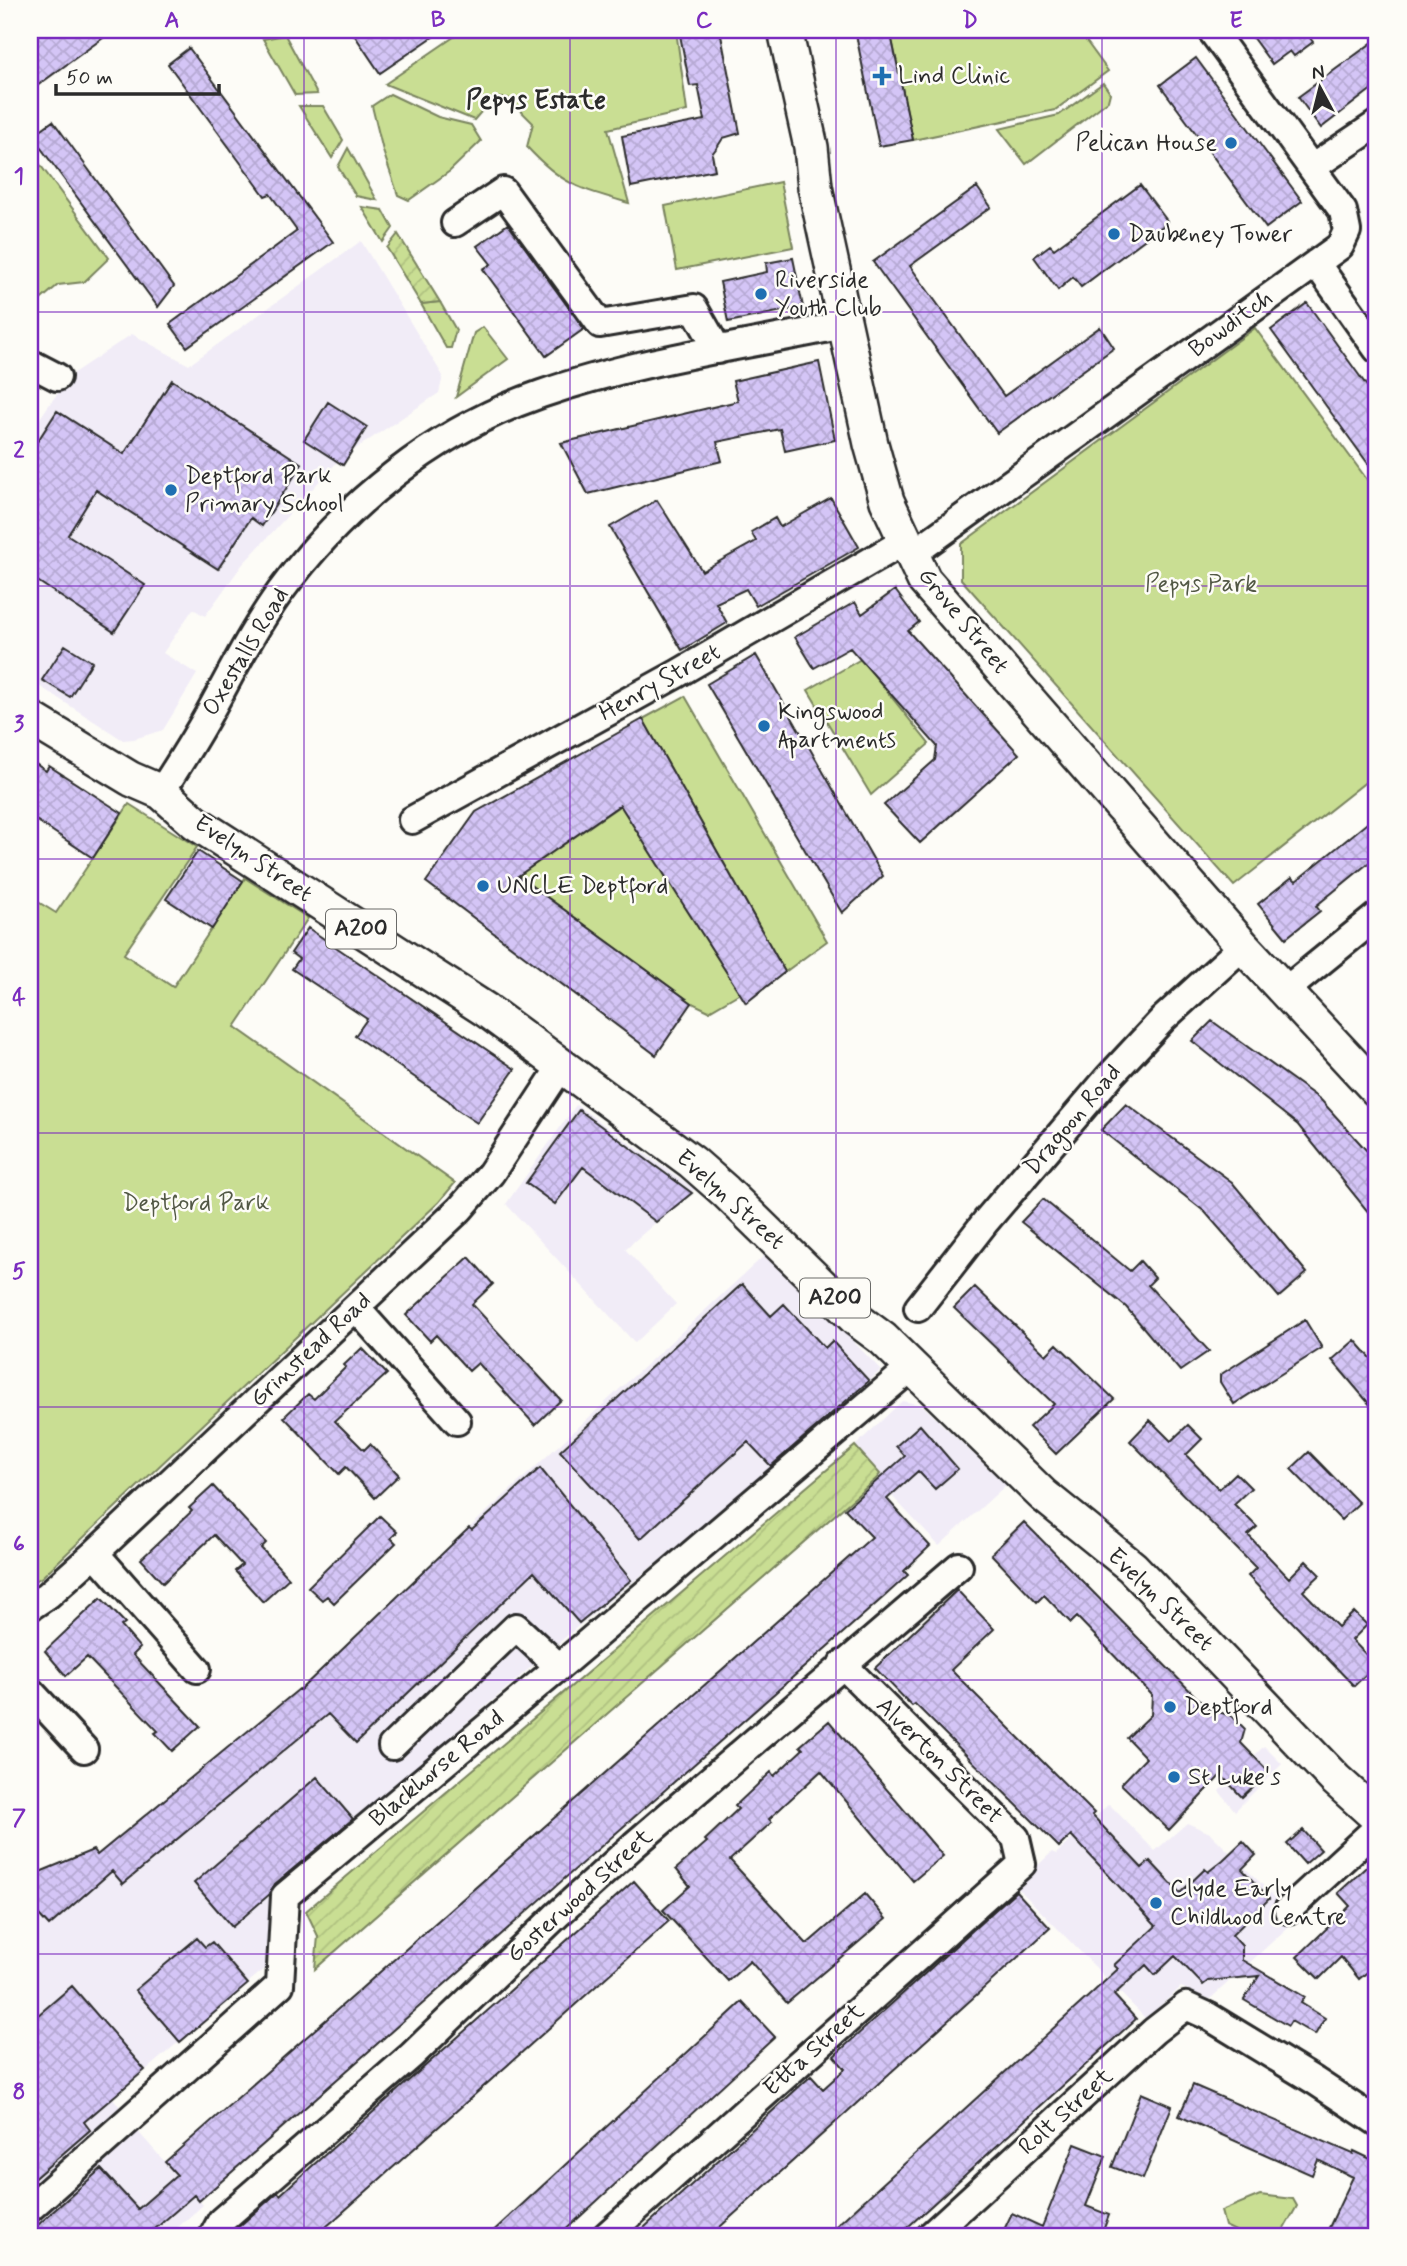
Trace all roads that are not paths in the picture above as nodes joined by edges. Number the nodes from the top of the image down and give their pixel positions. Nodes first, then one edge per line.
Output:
1 (785, 30) edge
2 (1211, 30) edge
3 (1377, 124) edge
4 (1313, 167) junction
5 (455, 223) dead end
6 (1316, 263) junction
7 (844, 325) junction
8 (1377, 349) edge
9 (719, 351) junction
10 (908, 548) junction
11 (30, 718) edge
12 (161, 792) junction
13 (412, 820) dead end
14 (1377, 916) edge
15 (1243, 946) junction
16 (1286, 989) junction
17 (562, 1065) junction
18 (1377, 1090) edge
19 (356, 1308) junction
20 (918, 1308) dead end
21 (912, 1367) junction
22 (457, 1420) dead end
23 (95, 1553) junction
24 (959, 1566) dead end
25 (30, 1607) edge
26 (842, 1664) junction
27 (559, 1667) junction
28 (197, 1669) dead end
29 (30, 1691) edge
30 (392, 1746) dead end
31 (84, 1749) dead end
32 (1377, 1817) edge
33 (1377, 1828) edge
34 (1022, 1864) joint
35 (1288, 1910) dead end
36 (1377, 2122) edge
37 (30, 2208) edge
38 (938, 2234) edge
39 (213, 2236) edge
40 (606, 2236) edge

1 - 7 main road, Grove Street
2 - 4 street, Bowditch
3 - 4 street
4 - 6 street, Bowditch
5 - 9 street
6 - 8 street
6 - 10 street, Bowditch
7 - 9 street, Oxestalls Road
7 - 10 main road, Grove Street
9 - 12 street, Oxestalls Road
10 - 13 street, Henry Street
10 - 15 main road, Grove Street
11 - 12 main road, Evelyn Street / A200
12 - 17 main road, Evelyn Street / A200
14 - 16 street
15 - 16 main road, Grove Street
15 - 20 street, Dragoon Road
16 - 18 main road, Grove Street
17 - 19 street, Grinstead Road
17 - 21 main road, Evelyn Street / A200
19 - 22 street
19 - 23 street, Grinstead Road
21 - 27 street, Blackhorse Road
21 - 32 main road, Evelyn Street / A200
23 - 25 street, Grinstead Road
23 - 28 street
24 - 26 street, Gosterwood Street
26 - 34 street, Alverton Street
26 - 39 street, Gosterwood Street
27 - 30 street
27 - 37 street, Blackhorse Road
29 - 31 street
33 - 35 street
34 - 40 street, Etta Street
36 - 38 street, Rolt Street

